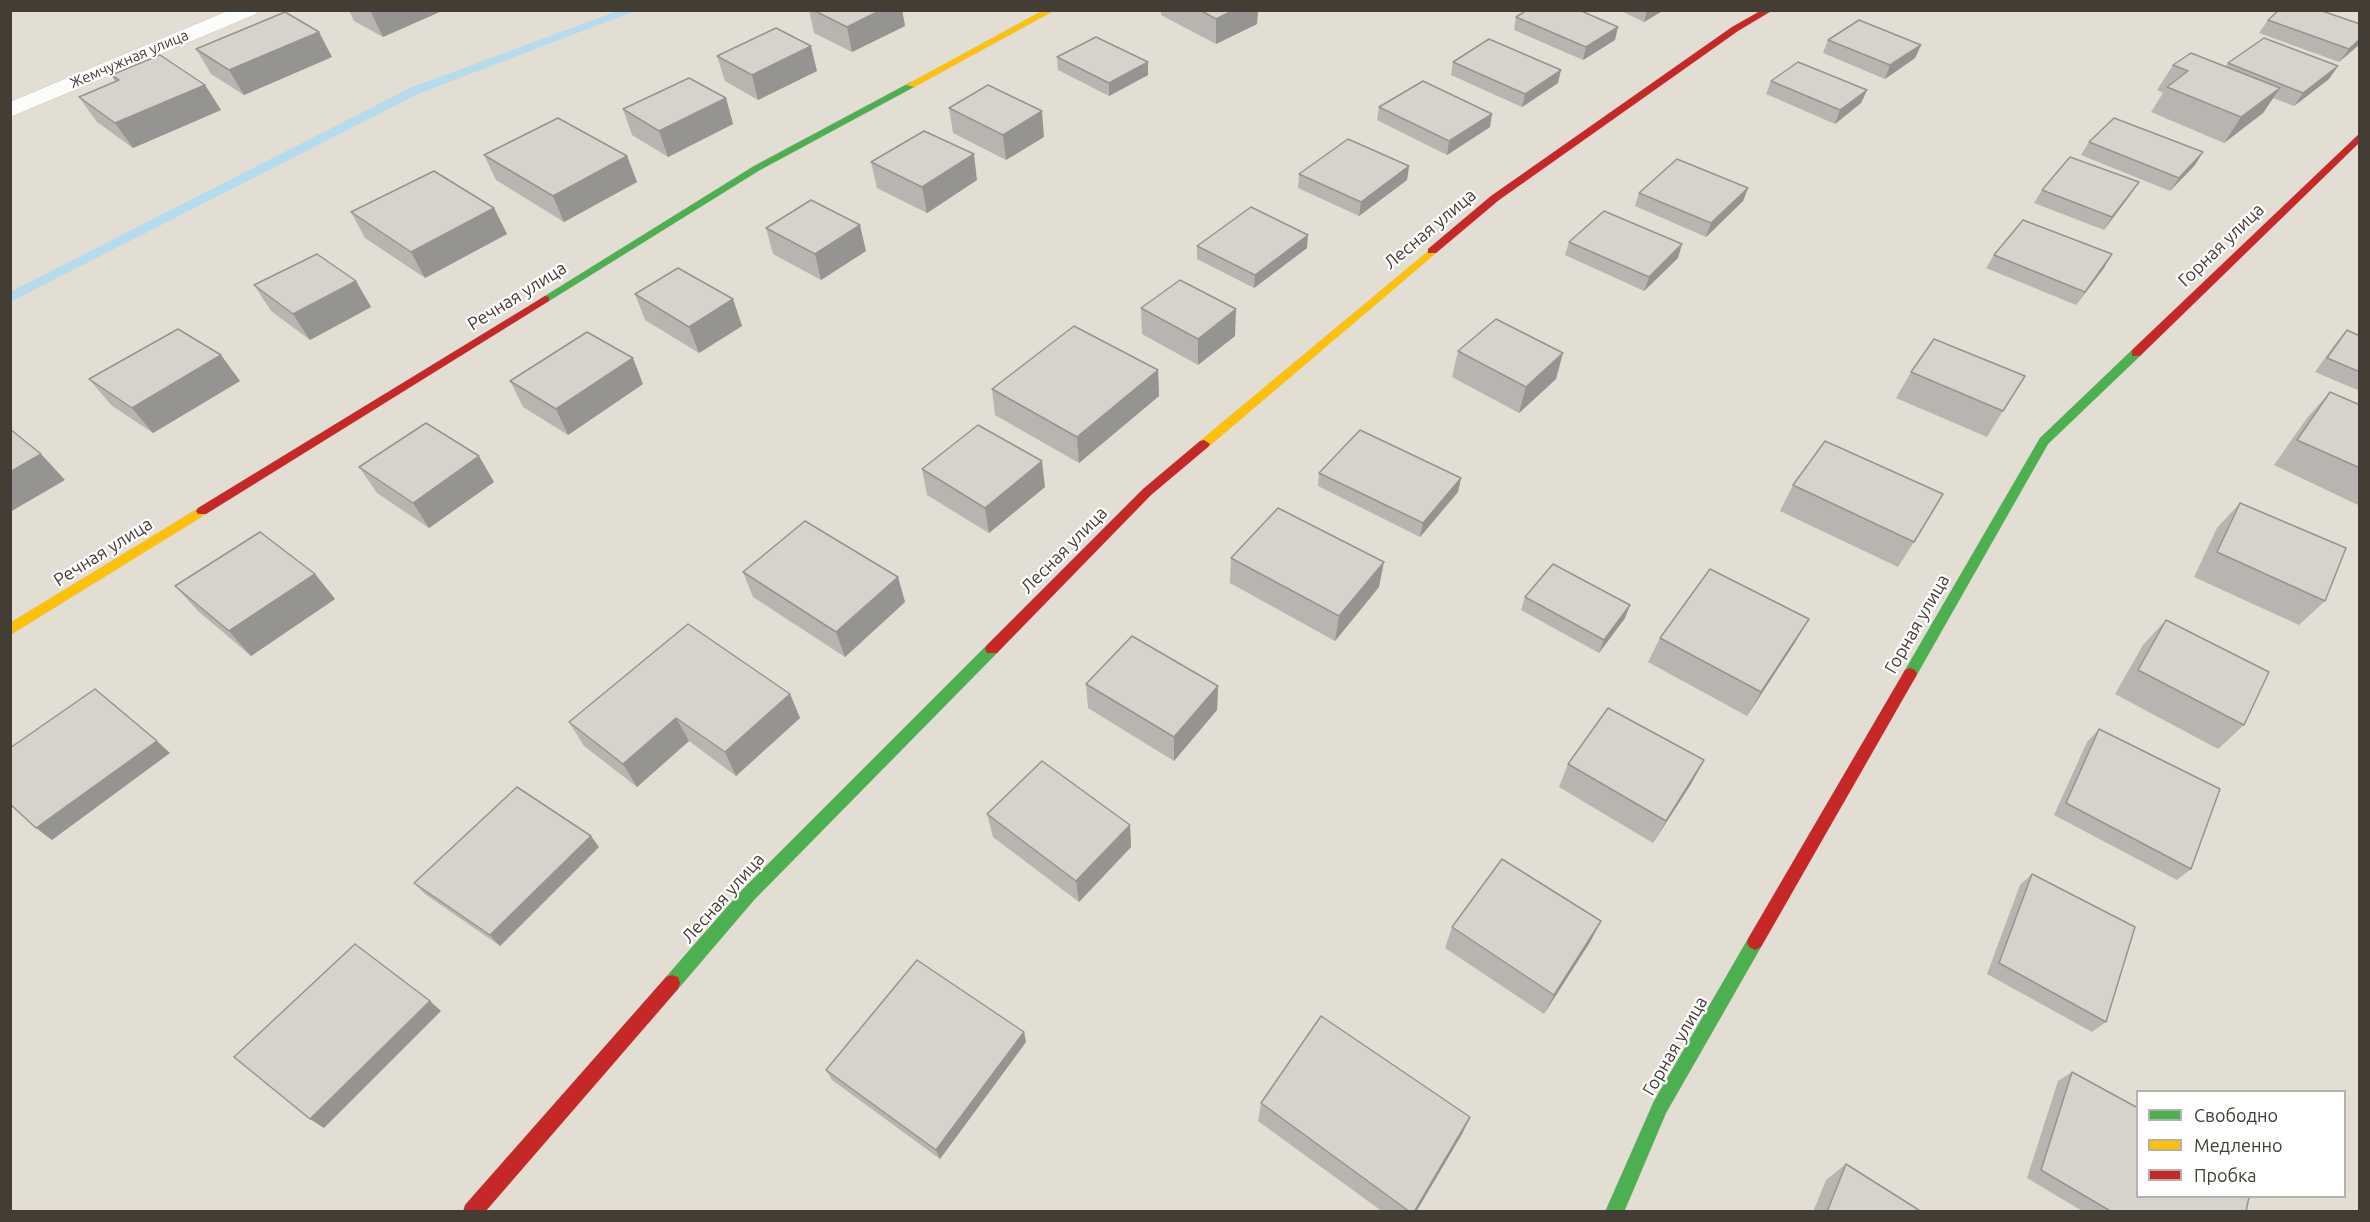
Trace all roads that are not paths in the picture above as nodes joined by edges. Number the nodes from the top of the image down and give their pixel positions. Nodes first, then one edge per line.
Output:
1 (249, 10) edge
2 (1051, 10) edge
3 (1768, 10) edge
4 (10, 110) edge
5 (2360, 136) edge
6 (10, 630) edge
7 (472, 1212) edge
8 (1614, 1212) edge

1 - 4 street, Жемчужная улица
2 - 6 street, Речная улица
3 - 7 street, Лесная улица
5 - 8 street, Горная улица

